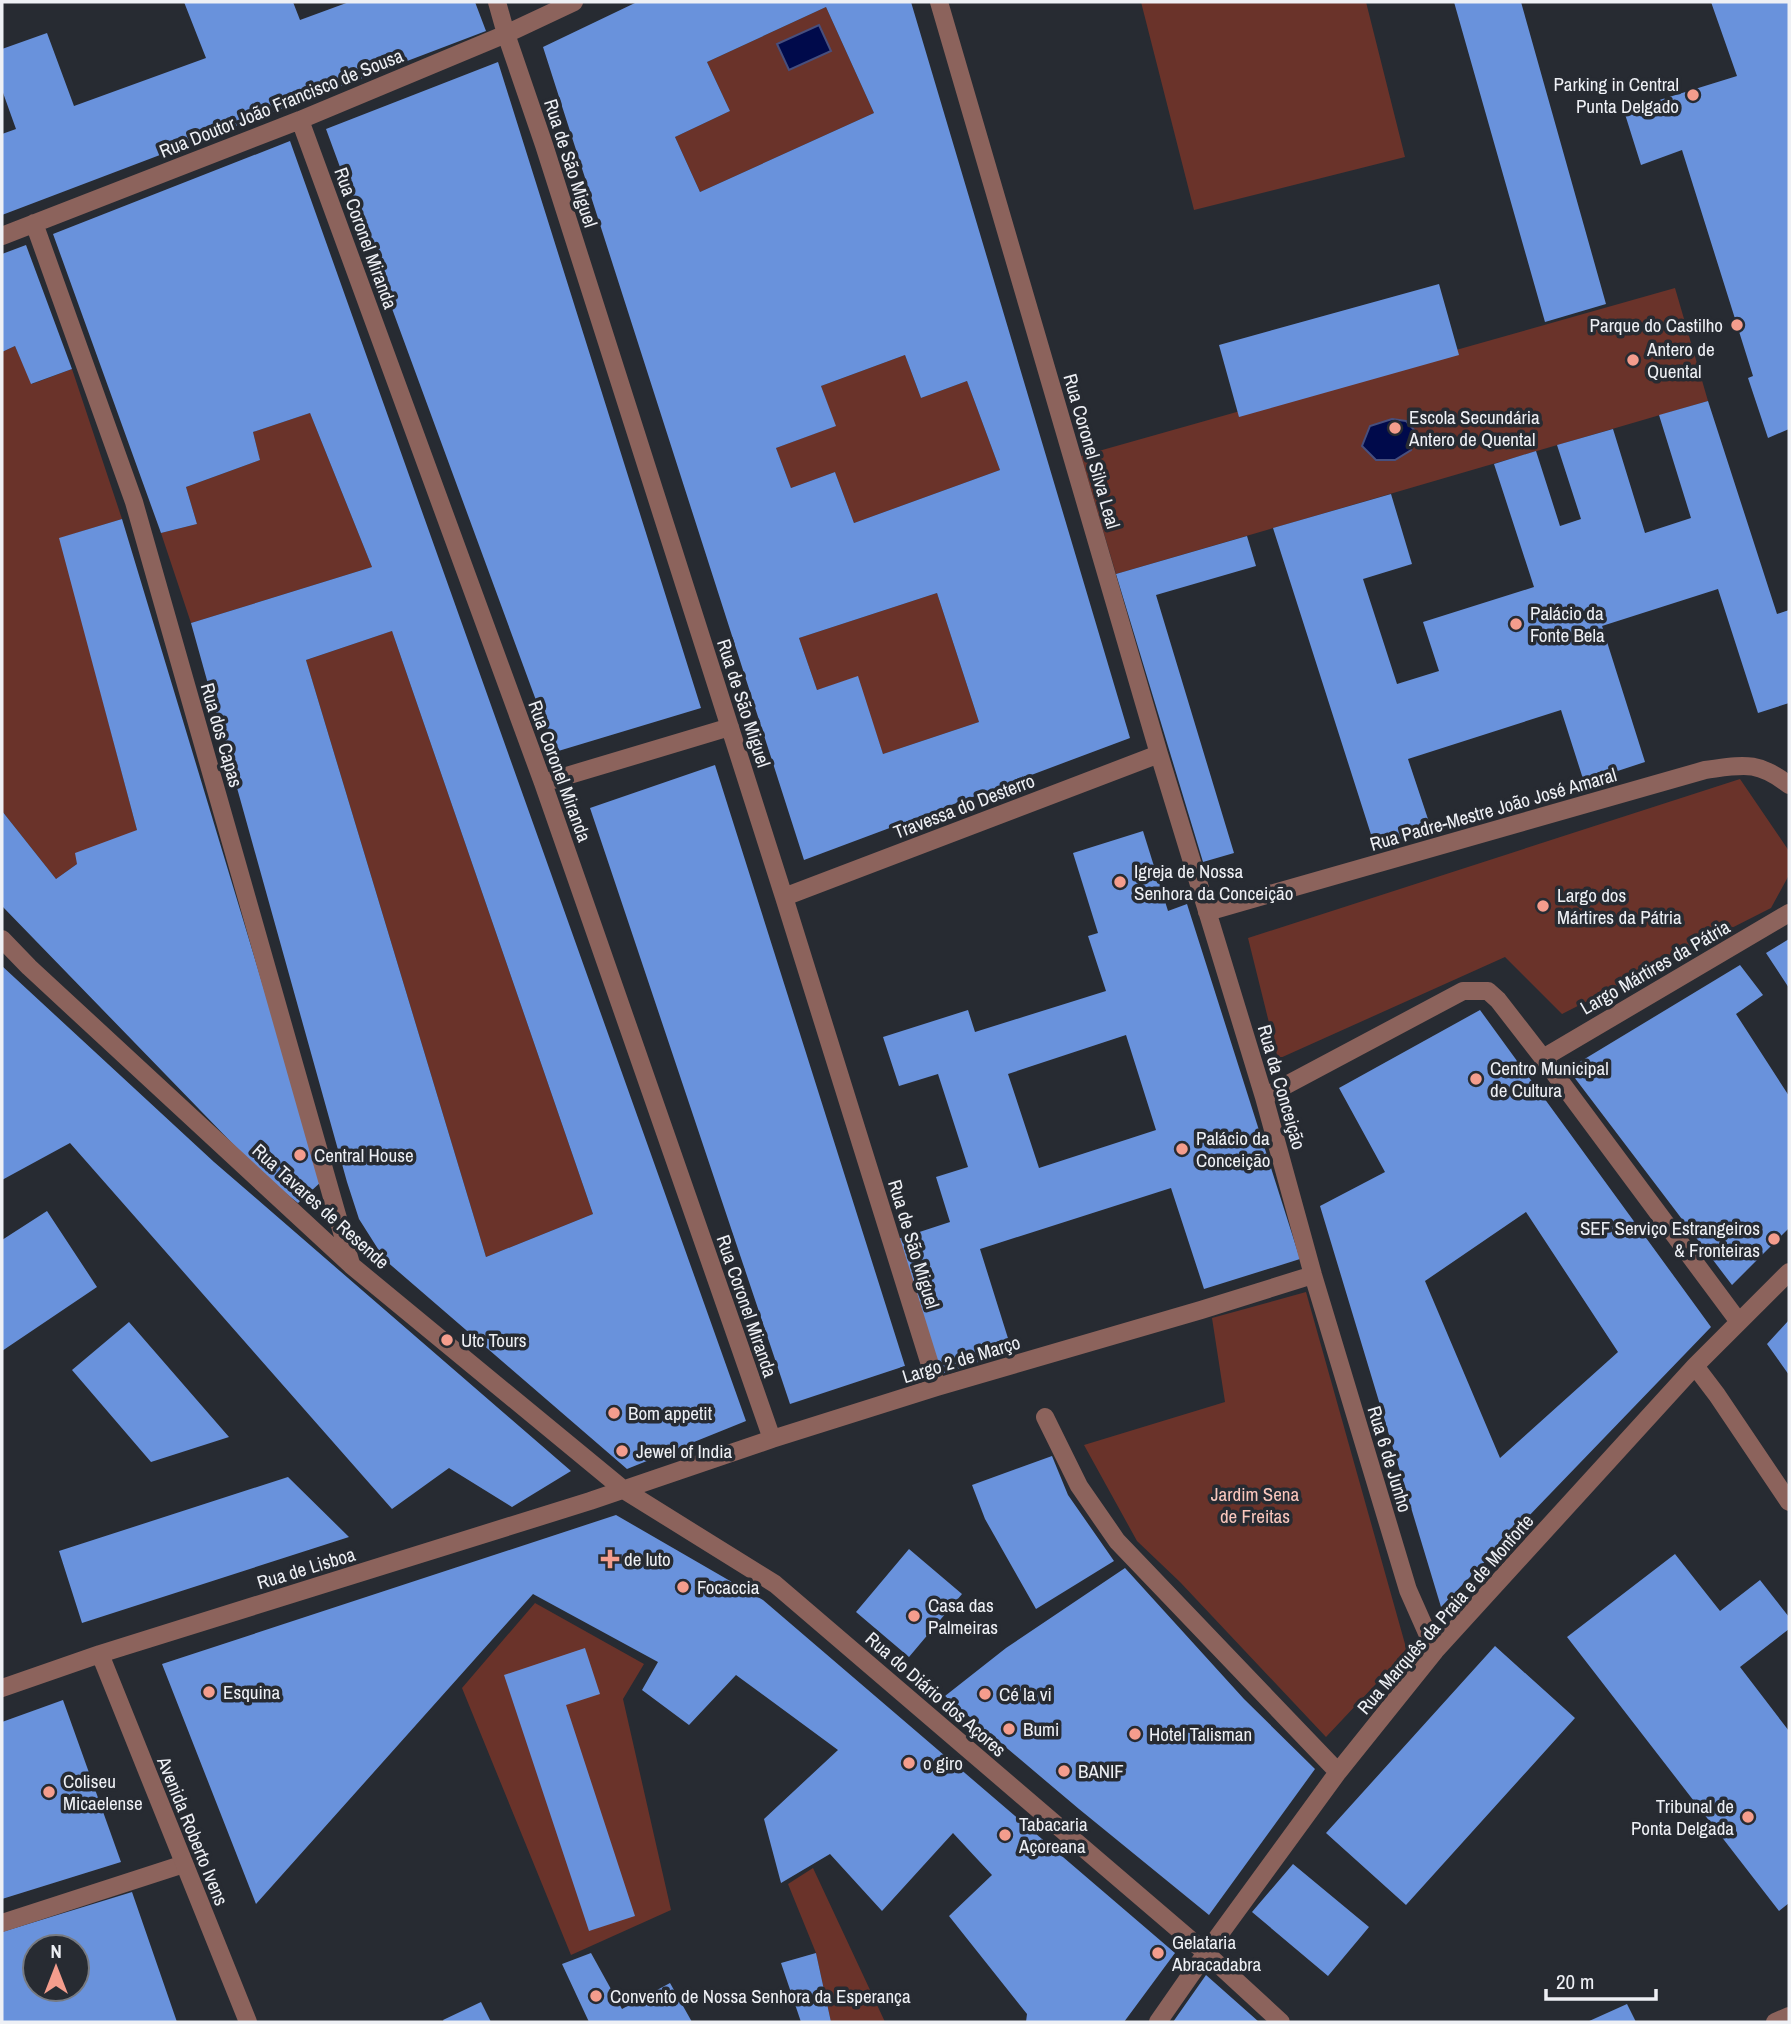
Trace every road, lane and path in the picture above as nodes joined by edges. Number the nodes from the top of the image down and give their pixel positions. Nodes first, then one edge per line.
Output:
1 (497, 2) edge
2 (574, 2) edge
3 (939, 2) edge
4 (506, 34) junction
5 (300, 120) junction
6 (34, 223) junction
7 (2, 236) edge
8 (730, 727) junction
9 (1159, 754) junction
10 (543, 783) junction
11 (1789, 785) edge
12 (784, 897) junction
13 (1207, 912) junction
14 (1789, 913) edge
15 (2, 939) edge
16 (1543, 1058) junction
17 (1264, 1097) junction
18 (351, 1265) junction
19 (1789, 1272) edge
20 (1313, 1275) junction
21 (1739, 1322) junction
22 (1695, 1366) junction
23 (937, 1387) junction
24 (1045, 1417) dead end
25 (772, 1439) junction
26 (624, 1490) junction
27 (1789, 1502) edge
28 (1435, 1651) junction
29 (100, 1654) junction
30 (2, 1688) edge
31 (1338, 1772) junction
32 (184, 1864) junction
33 (2, 1923) edge
34 (1206, 1953) junction
35 (1789, 2016) edge
36 (248, 2022) edge
37 (1158, 2022) edge
38 (1281, 2022) edge
39 (1775, 2022) edge

1 - 4 street, Rua de São Miguel
2 - 4 street, Rua Doutor João Francisco de Sousa
3 - 9 street, Rua Coronel Silva Leal
4 - 5 street, Rua Doutor João Francisco de Sousa
4 - 8 street, Rua de São Miguel
5 - 6 street, Rua Doutor João Francisco de Sousa
5 - 10 street, Rua Coronel Miranda
6 - 7 street, Rua Doutor João Francisco de Sousa
6 - 18 street, Rua dos Capas
8 - 10 street
8 - 12 street, Rua de São Miguel
9 - 12 street, Travessa do Desterro
9 - 13 street, Rua Coronel Silva Leal
10 - 25 street, Rua Coronel Miranda
11 - 13 street, Rua Padre-Mestre João José Amaral
12 - 23 street, Rua de São Miguel
13 - 17 street, Rua da Conceição
14 - 16 street, Largo Mártires da Pátria
15 - 18 street, Rua Tavares de Resende
16 - 17 street
16 - 21 street
17 - 20 street, Rua da Conceição
18 - 26 street, Rua Tavares de Resende
19 - 21 street, Rua Marquês da Praia e de Monforte
20 - 23 street, Largo 2 de Março
20 - 28 street, Rua 6 de Junho
21 - 22 street, Rua Marquês da Praia e de Monforte
22 - 27 street
22 - 28 street, Rua Marquês da Praia e de Monforte
23 - 25 street, Largo 2 de Março
24 - 31 street
25 - 26 street, Largo 2 de Março
26 - 29 street, Rua de Lisboa
26 - 34 street, Rua do Diário dos Açores
28 - 31 street, Rua Marquês da Praia e de Monforte
29 - 30 street, Rua de Lisboa
29 - 32 street, Avenida Roberto Ivens
31 - 34 street, Rua Marquês da Praia e de Monforte
32 - 33 street
32 - 36 street, Avenida Roberto Ivens
34 - 37 street, Rua Marquês da Praia e de Monforte
34 - 38 street, Rua do Diário dos Açores
35 - 39 street

